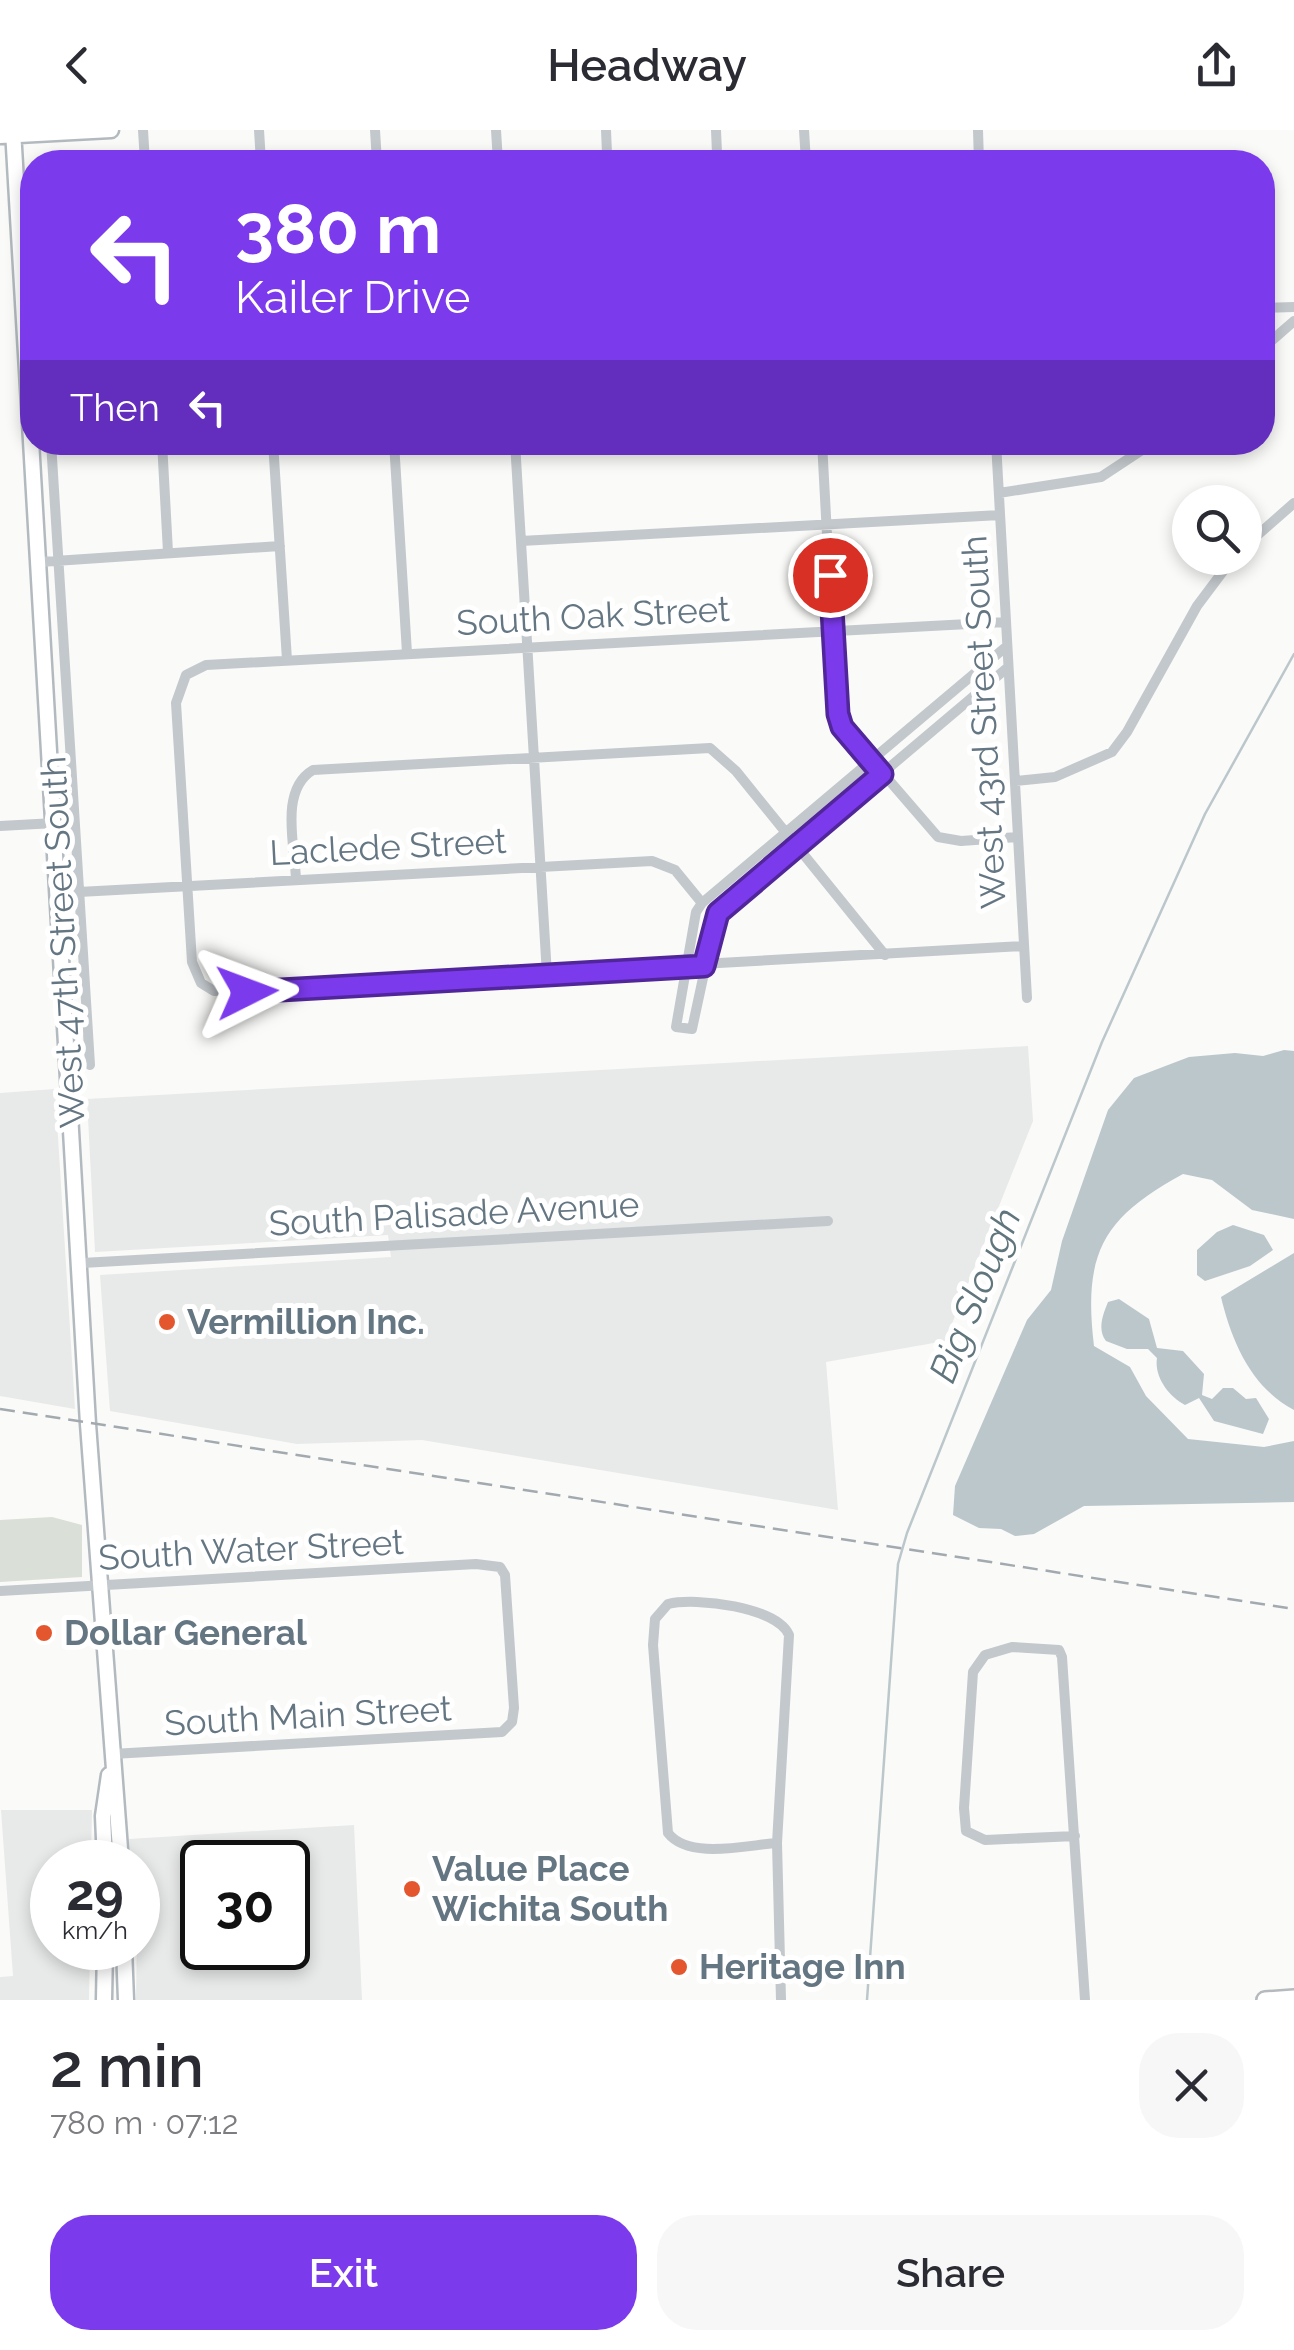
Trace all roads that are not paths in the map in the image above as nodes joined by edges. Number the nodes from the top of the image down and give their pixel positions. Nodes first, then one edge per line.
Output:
1 (111, 130) edge
2 (8, 134) edge
3 (20, 294) edge
4 (32, 455) edge
5 (52, 455) edge
6 (163, 455) edge
7 (274, 455) edge
8 (395, 455) edge
9 (516, 455) edge
10 (823, 455) edge
11 (997, 455) edge
12 (1134, 455) edge
13 (999, 493) junction
14 (1294, 504) edge
15 (1000, 514) junction
16 (826, 524) junction
17 (1262, 531) edge
18 (521, 541) junction
19 (280, 546) junction
20 (168, 552) junction
21 (59, 561) junction
22 (40, 562) junction
23 (1220, 575) edge
24 (1006, 622) junction
25 (833, 630) junction
26 (527, 646) junction
27 (1007, 646) junction
28 (407, 653) junction
29 (286, 660) junction
30 (1007, 668) junction
31 (534, 756) junction
32 (871, 760) junction
33 (882, 774) junction
34 (1015, 781) junction
35 (56, 822) junction
36 (0, 826) edge
37 (786, 832) junction
38 (1018, 837) junction
39 (797, 845) junction
40 (540, 866) junction
41 (296, 880) junction
42 (187, 886) junction
43 (79, 892) junction
44 (60, 893) junction
45 (702, 903) junction
46 (1024, 946) junction
47 (884, 955) junction
48 (686, 966) junction
49 (704, 966) junction
50 (547, 975) junction
51 (1027, 998) dead end
52 (90, 1066) dead end
53 (828, 1221) dead end
54 (82, 1264) junction
55 (99, 1586) junction
56 (0, 1591) edge
57 (507, 1729) joint
58 (112, 1754) junction
59 (1075, 1836) junction
60 (105, 1840) edge
61 (119, 1840) edge
62 (777, 1844) junction
63 (105, 1970) edge
64 (125, 1970) edge
65 (1294, 1998) edge
66 (104, 2000) edge
67 (126, 2000) edge
68 (781, 2000) edge
69 (1085, 2000) edge
70 (1264, 2000) edge

1 - 2 street
2 - 3 street, West 47th Street South
4 - 22 street, West 47th Street South
5 - 21 street
6 - 20 street
7 - 19 street
8 - 28 street
9 - 18 street
10 - 16 street
11 - 13 street, West 43rd Street South
12 - 13 street
13 - 15 street, West 43rd Street South
14 - 17 street
15 - 16 street
15 - 24 street, West 43rd Street South
16 - 18 street
16 - 25 street
18 - 26 street
19 - 20 street
19 - 29 street
20 - 21 street
21 - 22 street
21 - 43 street
22 - 35 street, West 47th Street South
23 - 34 street
24 - 25 street, South Oak Street
24 - 27 street, West 43rd Street South
25 - 26 street, South Oak Street
25 - 32 street
26 - 28 street, South Oak Street
26 - 31 street
27 - 30 street, West 43rd Street South
27 - 32 street
28 - 29 street, South Oak Street
29 - 42 street, South Oak Street
30 - 33 street
30 - 34 street, West 43rd Street South
31 - 37 street
31 - 40 street
31 - 41 street
32 - 33 street
32 - 37 street
33 - 38 street
33 - 39 street
34 - 38 street, West 43rd Street South
35 - 36 street
35 - 44 street, West 47th Street South
37 - 39 street
37 - 45 street
38 - 46 street, West 43rd Street South
39 - 47 street
39 - 49 street
40 - 41 street, Laclede Street
40 - 45 street, Laclede Street
40 - 50 street
41 - 42 street, Laclede Street
42 - 43 street, Laclede Street
42 - 50 street
43 - 44 street, Laclede Street
43 - 52 street
44 - 54 street, West 47th Street South
45 - 48 street
46 - 47 street
46 - 51 street, West 43rd Street South
47 - 49 street
48 - 49 street
48 - 49 street
48 - 50 street
53 - 54 street, South Palisade Avenue
54 - 55 street, West 47th Street South
55 - 56 street, South Water Street
55 - 57 street, South Water Street
55 - 58 street, West 47th Street South
57 - 58 street, South Main Street
58 - 60 street
58 - 61 street
59 - 59 street
59 - 69 street
62 - 62 street
62 - 68 street
63 - 66 street
64 - 67 street
65 - 70 main road

